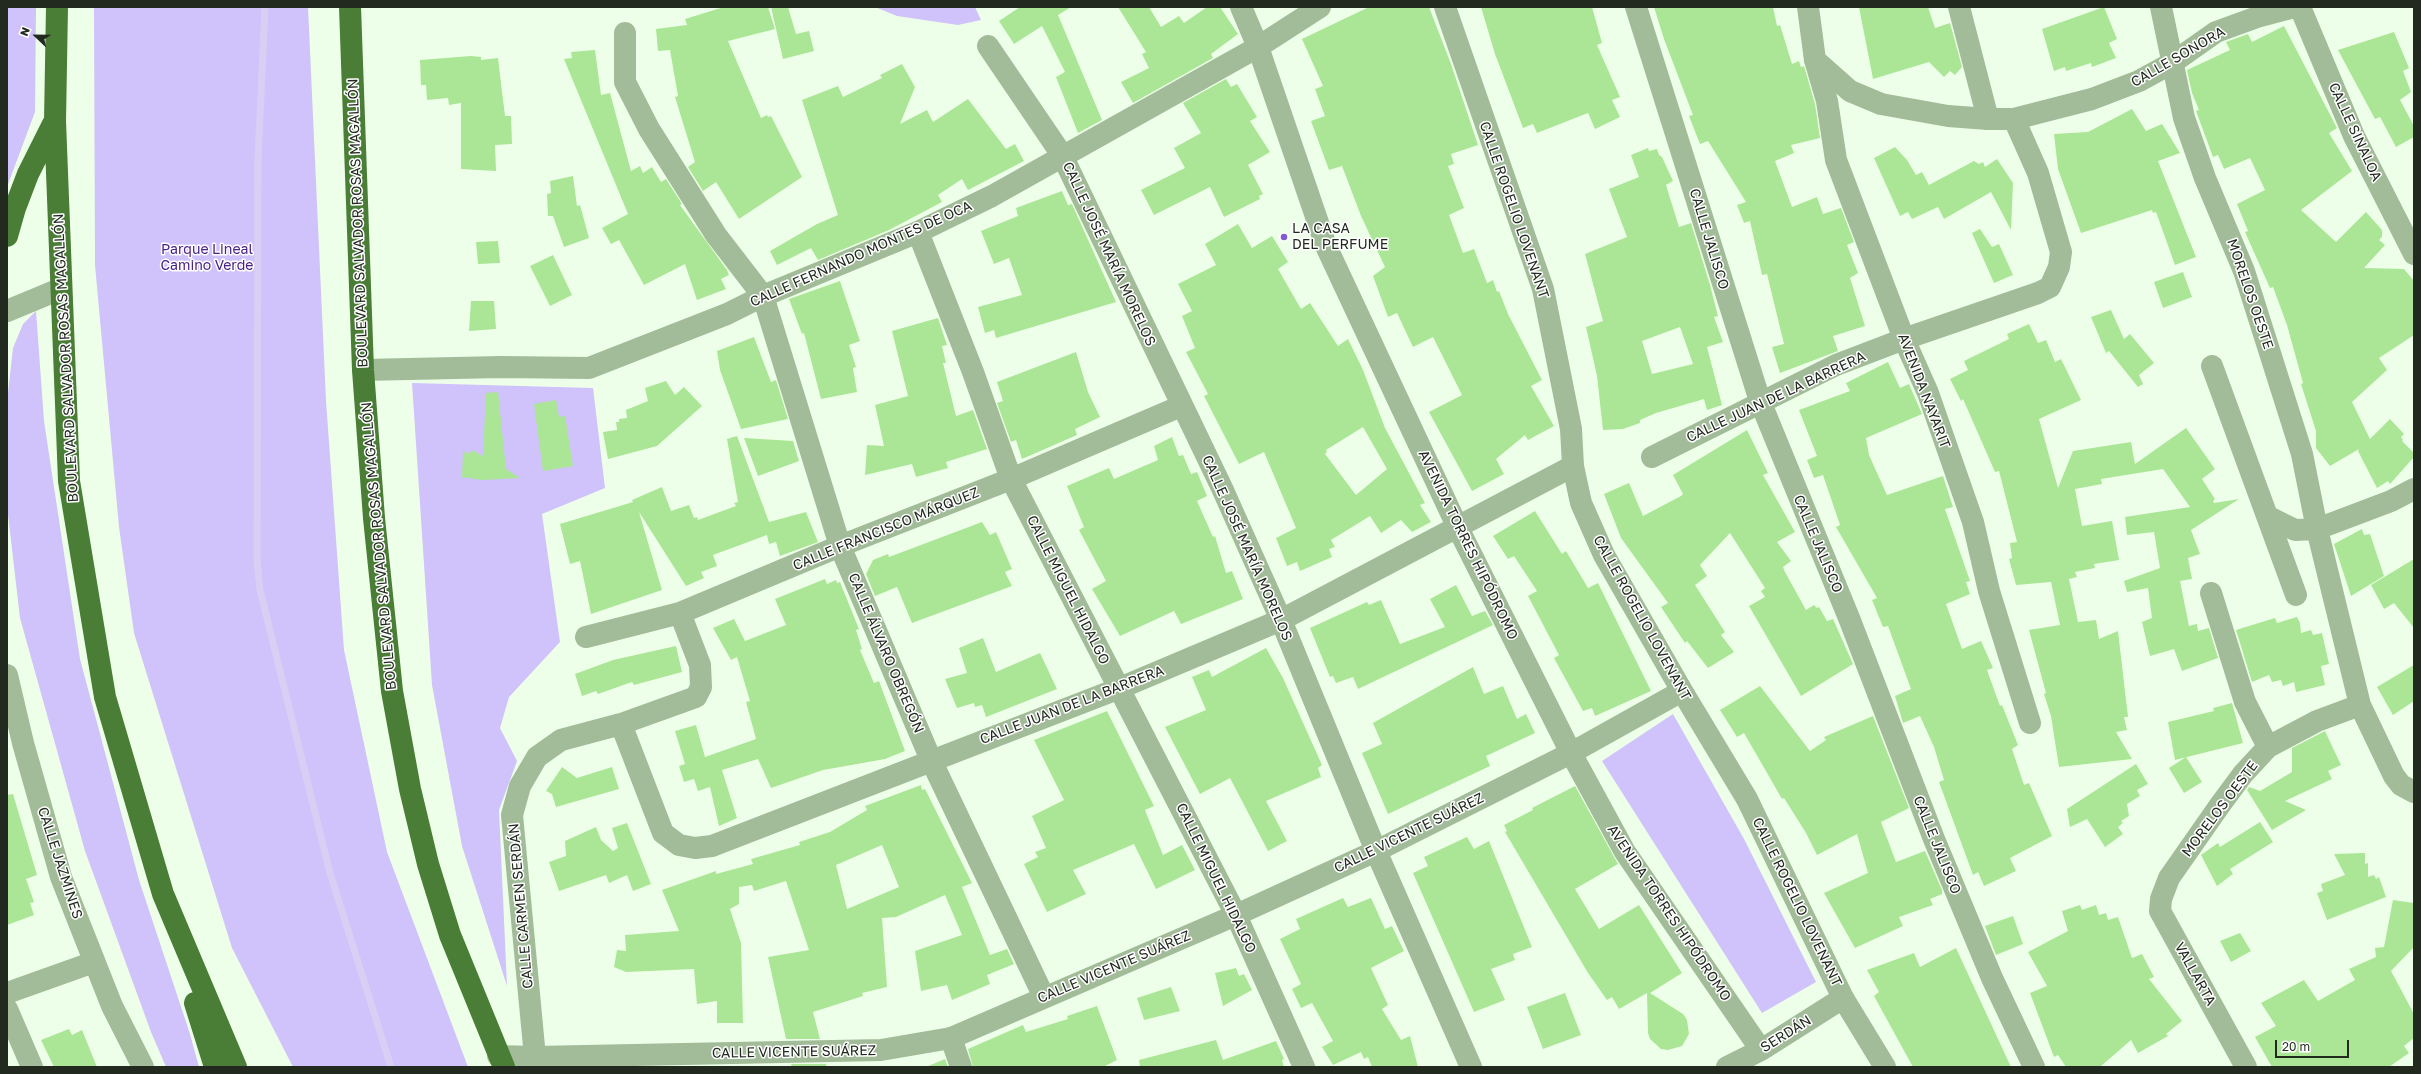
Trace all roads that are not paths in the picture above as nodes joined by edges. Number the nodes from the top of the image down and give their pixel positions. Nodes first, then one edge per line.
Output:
1 (57, 7) edge
2 (350, 7) edge
3 (1241, 7) edge
4 (1320, 7) edge
5 (1445, 7) edge
6 (1636, 7) edge
7 (1808, 7) edge
8 (1959, 7) edge
9 (2161, 7) edge
10 (2294, 7) edge
11 (2300, 7) edge
12 (625, 33) dead end
13 (988, 46) dead end
14 (1258, 48) junction
15 (1815, 60) junction
16 (2172, 63) junction
17 (1988, 119) junction
18 (2014, 119) junction
19 (55, 121) junction
20 (1062, 155) junction
21 (918, 232) junction
22 (7, 236) edge
23 (2414, 254) edge
24 (60, 289) junction
25 (762, 296) junction
26 (7, 311) edge
27 (1904, 339) junction
28 (2212, 366) dead end
29 (363, 370) junction
30 (1760, 401) junction
31 (1181, 406) junction
32 (1652, 457) dead end
33 (1573, 466) junction
34 (1011, 479) junction
35 (2414, 489) edge
36 (2267, 516) junction
37 (1458, 528) junction
38 (2317, 529) junction
39 (840, 546) junction
40 (2211, 592) dead end
41 (2296, 595) dead end
42 (680, 613) junction
43 (1281, 620) junction
44 (586, 637) dead end
45 (7, 675) edge
46 (1120, 688) junction
47 (1682, 691) junction
48 (2360, 705) junction
49 (2030, 723) dead end
50 (621, 724) junction
51 (2268, 747) junction
52 (1570, 754) junction
53 (931, 760) junction
54 (2414, 792) edge
55 (1376, 851) junction
56 (2169, 878) joint
57 (163, 894) junction
58 (1236, 915) junction
59 (94, 962) junction
60 (7, 993) edge
61 (1044, 997) junction
62 (1843, 998) junction
63 (7, 1009) edge
64 (951, 1038) junction
65 (1762, 1050) junction
66 (535, 1057) junction
67 (501, 1061) edge
68 (32, 1067) edge
69 (143, 1067) edge
70 (215, 1067) edge
71 (236, 1067) edge
72 (961, 1067) edge
73 (1304, 1067) edge
74 (1471, 1067) edge
75 (1727, 1067) edge
76 (1885, 1067) edge
77 (2034, 1067) edge
78 (2246, 1067) edge

1 - 19 highway, BOULEVARD SALVADOR ROSAS MAGALLÓN
2 - 29 highway, BOULEVARD SALVADOR ROSAS MAGALLÓN
3 - 14 street, AVENIDA TORRES HIPÓDROMO
4 - 14 street, CALLE FERNANDO MONTES DE OCA
5 - 33 street, CALLE ROGELIO LOVENANT
6 - 30 street, CALLE JALISCO
7 - 15 street
8 - 17 street
9 - 16 street, MORELOS OESTE
10 - 16 street, CALLE SONORA
11 - 23 street, CALLE SINALOA
12 - 25 street, CALLE ÁLVARO OBREGÓN
13 - 20 street, CALLE JOSÉ MARÍA MORELOS
14 - 20 street, CALLE FERNANDO MONTES DE OCA
14 - 37 street, AVENIDA TORRES HIPÓDROMO
15 - 17 street, CALLE SONORA
15 - 27 street, AVENIDA NAYARIT
16 - 18 street, CALLE SONORA
16 - 38 street, MORELOS OESTE
17 - 18 street, CALLE SONORA
18 - 27 street, CALLE JUAN DE LA BARRERA
19 - 22 highway
19 - 24 highway, BOULEVARD SALVADOR ROSAS MAGALLÓN
20 - 21 street, CALLE FERNANDO MONTES DE OCA
20 - 31 street, CALLE JOSÉ MARÍA MORELOS
21 - 25 street, CALLE FERNANDO MONTES DE OCA
21 - 34 street, CALLE MIGUEL HIDALGO
24 - 26 street
24 - 57 highway, BOULEVARD SALVADOR ROSAS MAGALLÓN
25 - 29 street, CALLE FERNANDO MONTES DE OCA
25 - 39 street, CALLE ÁLVARO OBREGÓN
27 - 30 street, CALLE JUAN DE LA BARRERA
27 - 49 street, AVENIDA NAYARIT
28 - 36 street
29 - 67 highway, BOULEVARD SALVADOR ROSAS MAGALLÓN
30 - 32 street, CALLE JUAN DE LA BARRERA
30 - 77 street, CALLE JALISCO
31 - 34 street, CALLE FRANCISCO MÁRQUEZ
31 - 43 street, CALLE JOSÉ MARÍA MORELOS
33 - 37 street, CALLE JUAN DE LA BARRERA
33 - 47 street, CALLE ROGELIO LOVENANT
34 - 39 street, CALLE FRANCISCO MÁRQUEZ
34 - 46 street, CALLE MIGUEL HIDALGO
35 - 38 street
36 - 38 street
36 - 41 street
37 - 43 street, CALLE JUAN DE LA BARRERA
37 - 52 street, AVENIDA TORRES HIPÓDROMO
38 - 48 street, MORELOS OESTE
39 - 42 street, CALLE FRANCISCO MÁRQUEZ
39 - 53 street, CALLE ÁLVARO OBREGÓN
40 - 51 street
42 - 44 street, CALLE FRANCISCO MÁRQUEZ
42 - 50 street, CALLE CARMEN SERDÁN
43 - 46 street, CALLE JUAN DE LA BARRERA
43 - 55 street, CALLE JOSÉ MARÍA MORELOS
45 - 59 street, CALLE JAZMINES
46 - 53 street, CALLE JUAN DE LA BARRERA
46 - 58 street, CALLE MIGUEL HIDALGO
47 - 52 street, CALLE VICENTE SUÁREZ
47 - 62 street, CALLE ROGELIO LOVENANT
48 - 51 street, MORELOS OESTE
48 - 54 street, MORELOS OESTE
50 - 53 street, CALLE JUAN DE LA BARRERA
50 - 66 street, CALLE CARMEN SERDÁN
51 - 56 street, MORELOS OESTE
52 - 55 street, CALLE VICENTE SUÁREZ
52 - 65 street, AVENIDA TORRES HIPÓDROMO
53 - 61 street, CALLE ÁLVARO OBREGÓN
55 - 58 street, CALLE VICENTE SUÁREZ
55 - 74 street, CALLE JOSÉ MARÍA MORELOS
56 - 78 street, VALLARTA
57 - 70 highway
57 - 71 highway, BOULEVARD SALVADOR ROSAS MAGALLÓN
58 - 61 street, CALLE VICENTE SUÁREZ
58 - 73 street, CALLE MIGUEL HIDALGO
59 - 60 street
59 - 69 street, CALLE JAZMINES
61 - 64 street, CALLE VICENTE SUÁREZ
62 - 65 street, SERDÁN
62 - 76 street, CALLE ROGELIO LOVENANT
63 - 68 street
64 - 66 street, CALLE VICENTE SUÁREZ
64 - 72 street
65 - 75 street, SERDÁN
66 - 67 street, CALLE VICENTE SUÁREZ

